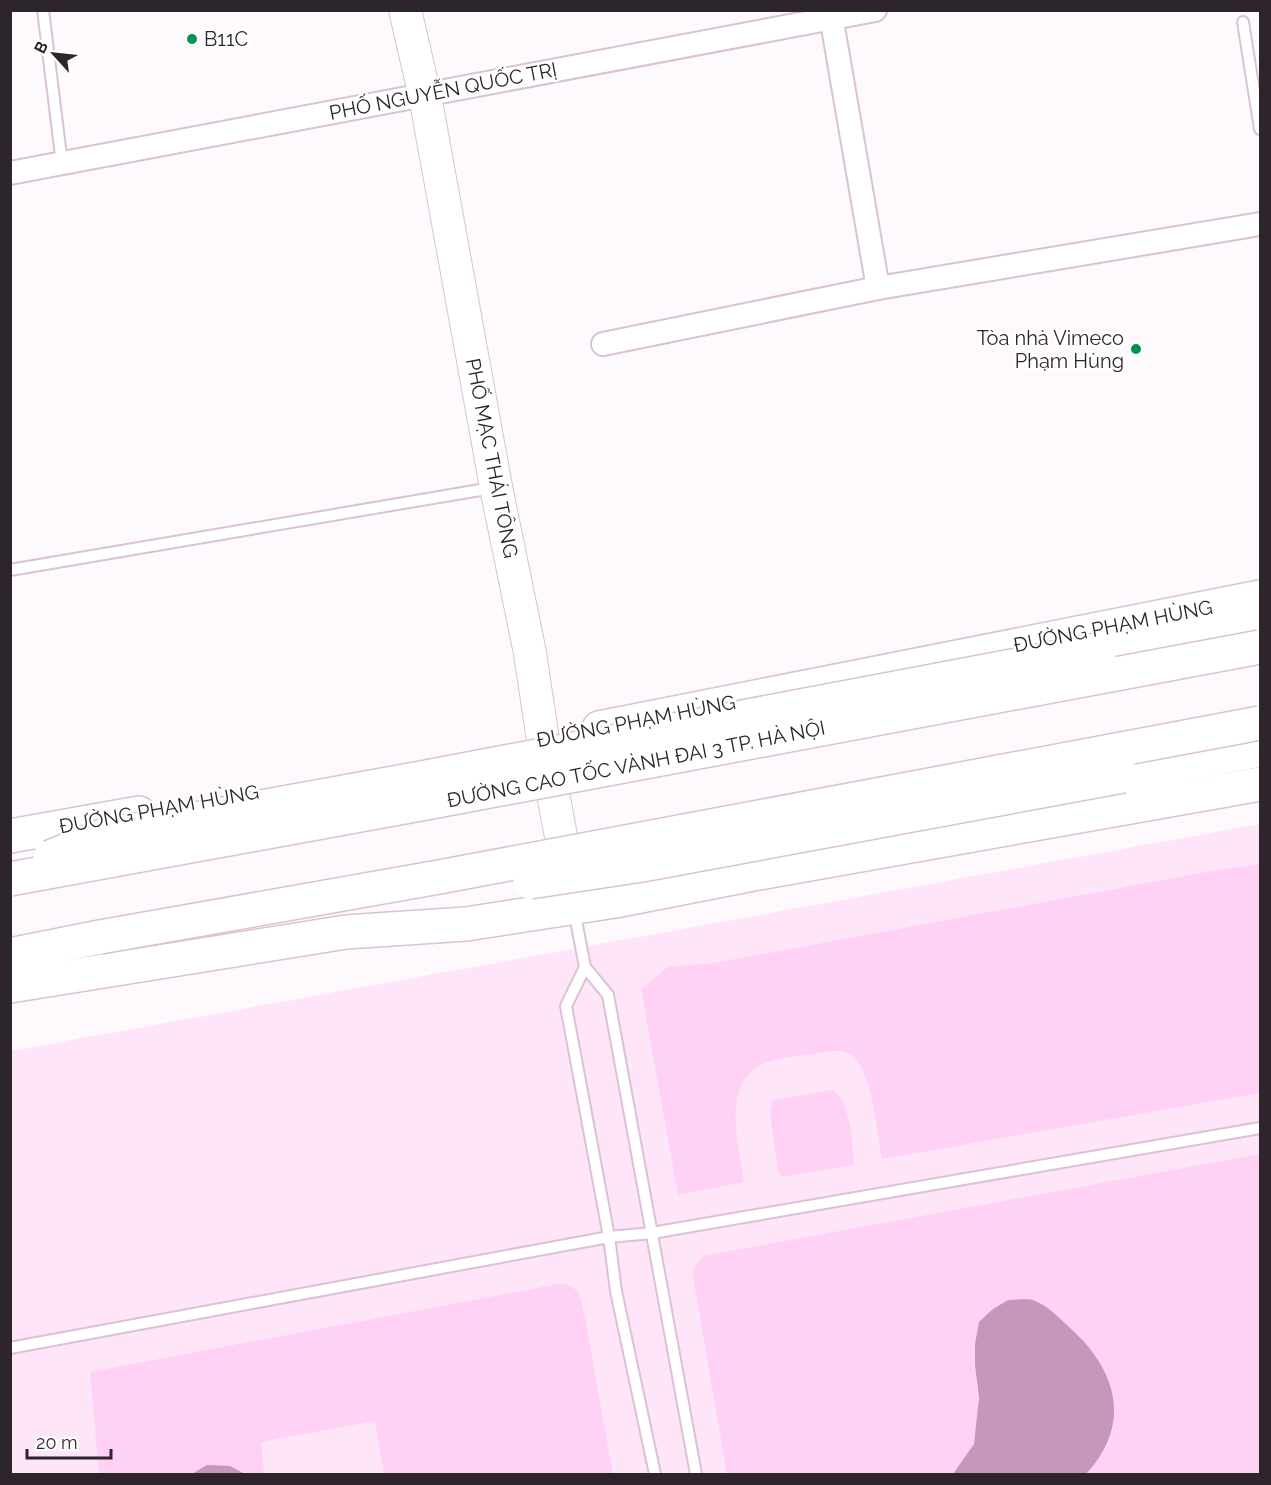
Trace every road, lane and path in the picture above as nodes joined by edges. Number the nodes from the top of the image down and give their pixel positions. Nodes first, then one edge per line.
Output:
1 (43, 10) edge
2 (405, 10) edge
3 (875, 10) edge
4 (830, 14) edge
5 (1244, 22) dead end
6 (425, 96) junction
7 (1260, 129) edge
8 (62, 164) junction
9 (10, 173) edge
10 (1260, 225) edge
11 (878, 288) junction
12 (603, 344) dead end
13 (496, 487) junction
14 (10, 570) edge
15 (1260, 597) edge
16 (1260, 617) edge
17 (1260, 647) edge
18 (1260, 723) edge
19 (543, 740) junction
20 (1260, 750) edge
21 (1260, 784) edge
22 (10, 836) edge
23 (10, 873) edge
24 (10, 879) edge
25 (574, 907) junction
26 (100, 937) junction
27 (10, 954) edge
28 (585, 967) junction
29 (10, 986) edge
30 (1260, 1128) edge
31 (652, 1233) junction
32 (609, 1237) junction
33 (10, 1347) edge
34 (655, 1474) edge
35 (696, 1474) edge

1 - 8 lane
2 - 6 street, PHỐ MẠC THÁI TÔNG
3 - 4 street, PHỐ NGUYỄN QUỐC TRỊ
4 - 6 street, PHỐ NGUYỄN QUỐC TRỊ
4 - 11 street
5 - 7 lane
6 - 8 street, PHỐ NGUYỄN QUỐC TRỊ
6 - 13 street, PHỐ MẠC THÁI TÔNG
8 - 9 street, PHỐ NGUYỄN QUỐC TRỊ
10 - 11 street
11 - 12 street
13 - 14 lane
13 - 19 street, PHỐ MẠC THÁI TÔNG
15 - 19 main road, ĐƯỜNG PHẠM HÙNG
16 - 23 main road, bridge
17 - 24 main road, ĐƯỜNG CAO TỐC VÀNH ĐAI 3 TP. HÀ NỘI, bridge
18 - 26 main road, bridge
19 - 22 main road, ĐƯỜNG PHẠM HÙNG
19 - 25 street, PHỐ MẠC THÁI TÔNG
20 - 26 main road, bridge
21 - 25 main road
25 - 28 lane
25 - 29 main road
26 - 27 main road
28 - 31 lane
28 - 32 lane
30 - 31 lane
31 - 32 lane
31 - 35 lane
32 - 33 lane
32 - 34 lane

